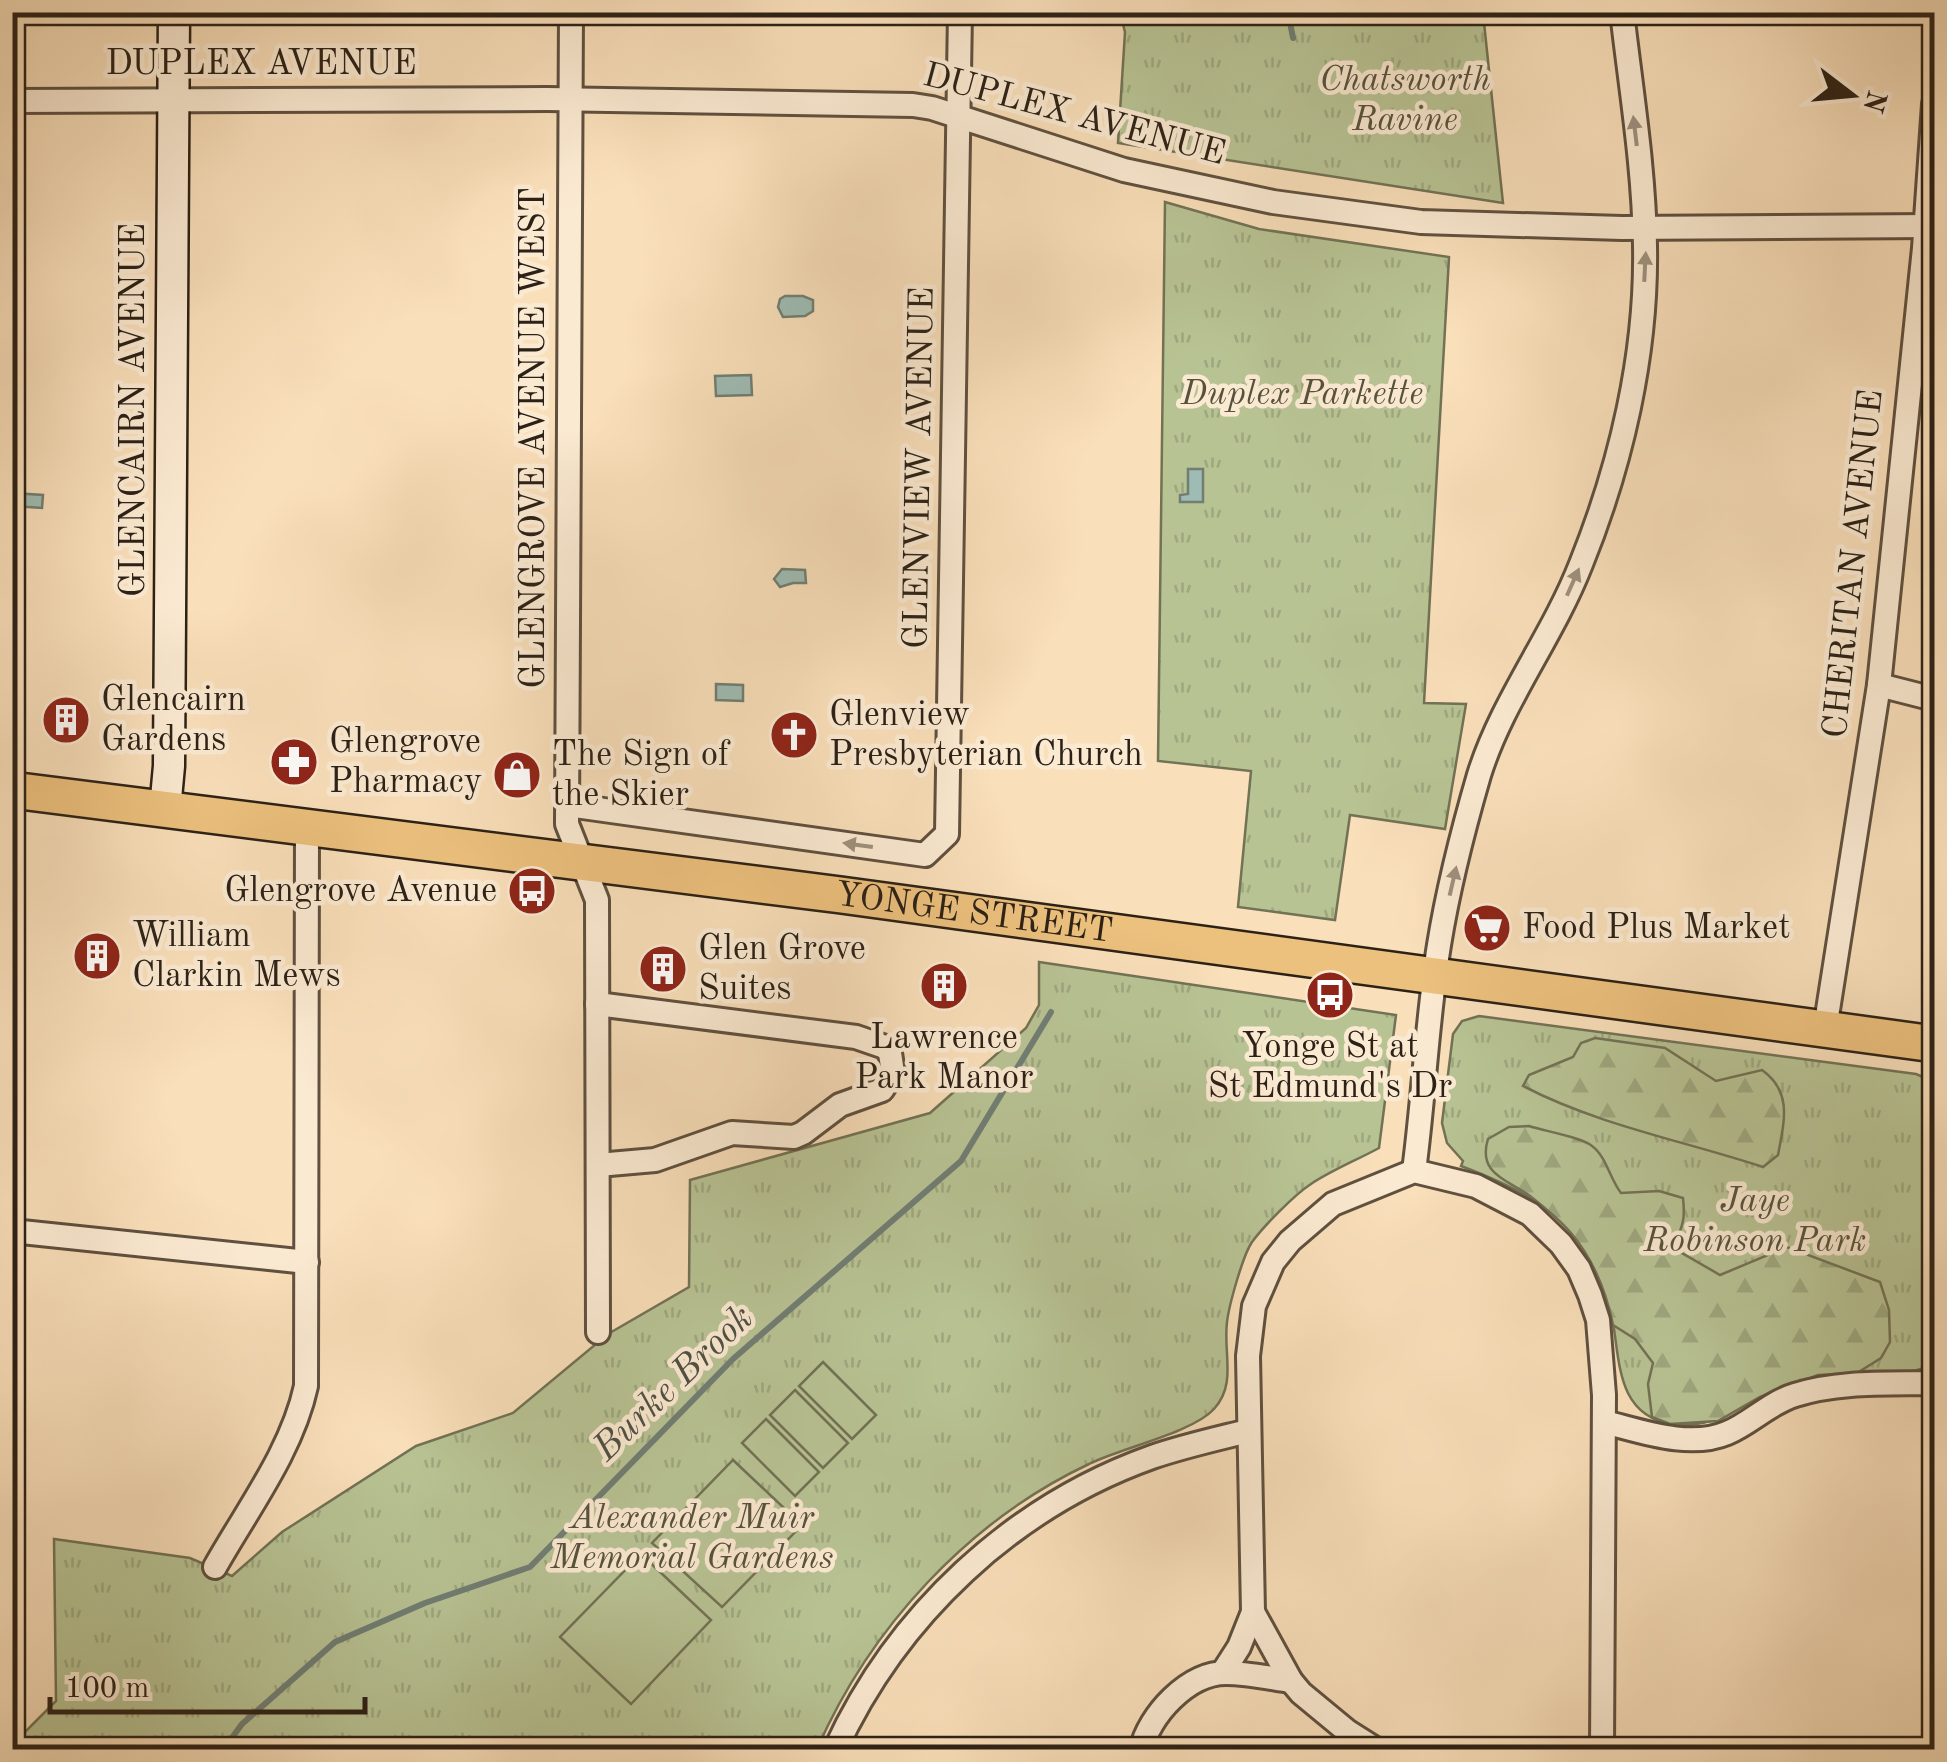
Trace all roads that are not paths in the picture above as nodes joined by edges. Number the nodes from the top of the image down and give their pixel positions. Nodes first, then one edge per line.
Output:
1 (174, 12) edge
2 (571, 12) edge
3 (960, 12) edge
4 (1622, 12) edge
5 (173, 99) junction
6 (570, 99) junction
7 (12, 101) edge
8 (1934, 104) edge
9 (960, 117) junction
10 (1930, 226) edge
11 (1644, 228) junction
12 (1879, 685) junction
13 (1934, 699) edge
14 (12, 790) edge
15 (568, 805) junction
16 (165, 809) junction
17 (307, 825) junction
18 (582, 861) junction
19 (1434, 977) junction
20 (598, 1004) junction
21 (1825, 1028) junction
22 (1934, 1044) edge
23 (598, 1165) junction
24 (1414, 1171) junction
25 (12, 1231) edge
26 (307, 1262) junction
27 (598, 1332) dead end
28 (1934, 1383) edge
29 (1604, 1422) junction
30 (1248, 1431) junction
31 (215, 1567) dead end
32 (1254, 1612) junction
33 (1223, 1672) junction
34 (1291, 1681) junction
35 (836, 1750) edge
36 (1141, 1750) edge
37 (1377, 1750) edge
38 (1602, 1750) edge

1 - 5 street, GLENCAIRN AVENUE
2 - 6 street, GLENGROVE AVENUE WEST
3 - 9 street, GLENVIEW AVENUE
11 -> 4 street
5 - 6 street, DUPLEX AVENUE
5 - 7 street, DUPLEX AVENUE
5 - 16 street, GLENCAIRN AVENUE
6 - 9 street, DUPLEX AVENUE
6 - 15 street, GLENGROVE AVENUE WEST
8 - 10 street, CHERITAN AVENUE
9 - 11 street, DUPLEX AVENUE
9 -> 15 street, GLENVIEW AVENUE
10 - 11 street, DUPLEX AVENUE
10 - 12 street, CHERITAN AVENUE
19 -> 11 street
12 - 13 street
12 - 21 street, CHERITAN AVENUE
14 - 16 main road, YONGE STREET
15 - 18 street, GLENGROVE AVENUE WEST
16 - 17 main road, YONGE STREET
17 - 18 main road, YONGE STREET
17 - 26 street
18 - 19 main road, YONGE STREET
18 - 20 street, GLENGROVE AVENUE WEST
19 - 21 main road, YONGE STREET
19 - 24 street
20 - 23 street, GLENGROVE AVENUE WEST
20 - 23 street
21 - 22 main road, YONGE STREET
23 - 27 street, GLENGROVE AVENUE WEST
24 - 29 street
24 - 30 street
25 - 26 street
26 - 31 street
28 - 29 street
29 - 38 street
30 - 32 street
30 - 35 street
32 - 33 street
32 - 34 street
33 - 34 street
33 - 36 street
34 - 37 street

